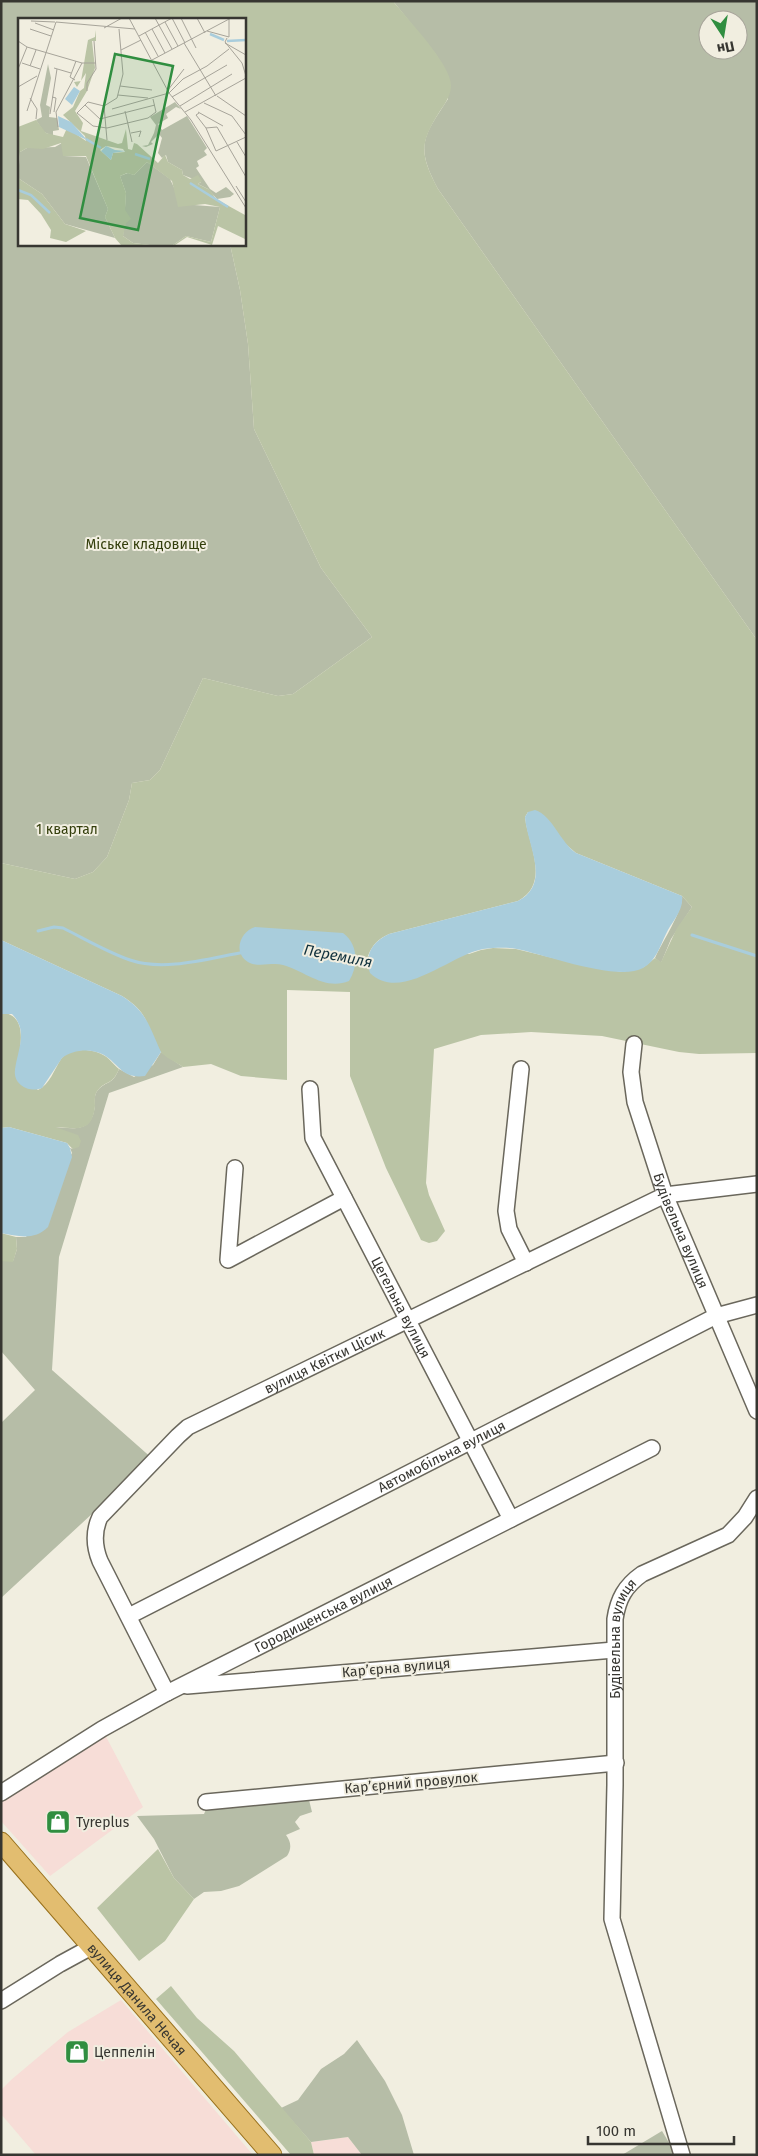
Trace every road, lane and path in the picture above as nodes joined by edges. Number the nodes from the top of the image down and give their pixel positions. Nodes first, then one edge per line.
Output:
1 (634, 1044) dead end
2 (522, 1069) dead end
3 (310, 1089) dead end
4 (235, 1168) dead end
5 (757, 1184) edge
6 (665, 1195) junction
7 (344, 1198) junction
8 (526, 1263) junction
9 (757, 1305) edge
10 (716, 1316) junction
11 (407, 1319) junction
12 (757, 1411) edge
13 (471, 1441) junction
14 (652, 1448) dead end
15 (757, 1498) edge
16 (511, 1519) junction
17 (129, 1616) junction
18 (614, 1650) junction
19 (173, 1690) junction
20 (616, 1763) junction
21 (1, 1793) edge
22 (206, 1802) dead end
23 (2, 1844) edge
24 (93, 1946) junction
25 (1, 2001) edge
26 (272, 2155) edge
27 (682, 2155) edge

1 - 6 street, Будівельна вулиця
2 - 8 street
3 - 7 street, Цегельна вулиця
4 - 7 street
5 - 6 street, вулиця Квітки Цісик
6 - 8 street, вулиця Квітки Цісик
6 - 10 street, Будівельна вулиця
7 - 11 street, Цегельна вулиця
8 - 11 street, вулиця Квітки Цісик
9 - 10 street, Автомобільна вулиця
10 - 12 street, Будівельна вулиця
10 - 13 street, Автомобільна вулиця
11 - 13 street, Цегельна вулиця
11 - 17 street, вулиця Квітки Цісик
13 - 16 street, Цегельна вулиця
13 - 17 street, Автомобільна вулиця
14 - 16 street, Городищенська вулиця
15 - 18 street, Будівельна вулиця
16 - 19 street, Городищенська вулиця
17 - 19 street, вулиця Квітки Цісик
18 - 19 street, Карʼєрна вулиця
18 - 20 street, Будівельна вулиця
19 - 21 street, Городищенська вулиця
20 - 22 street, Карʼєрний провулок
20 - 27 street, Будівельна вулиця
23 - 24 main road, вулиця Данила Нечая
24 - 25 street
24 - 26 main road, вулиця Данила Нечая

